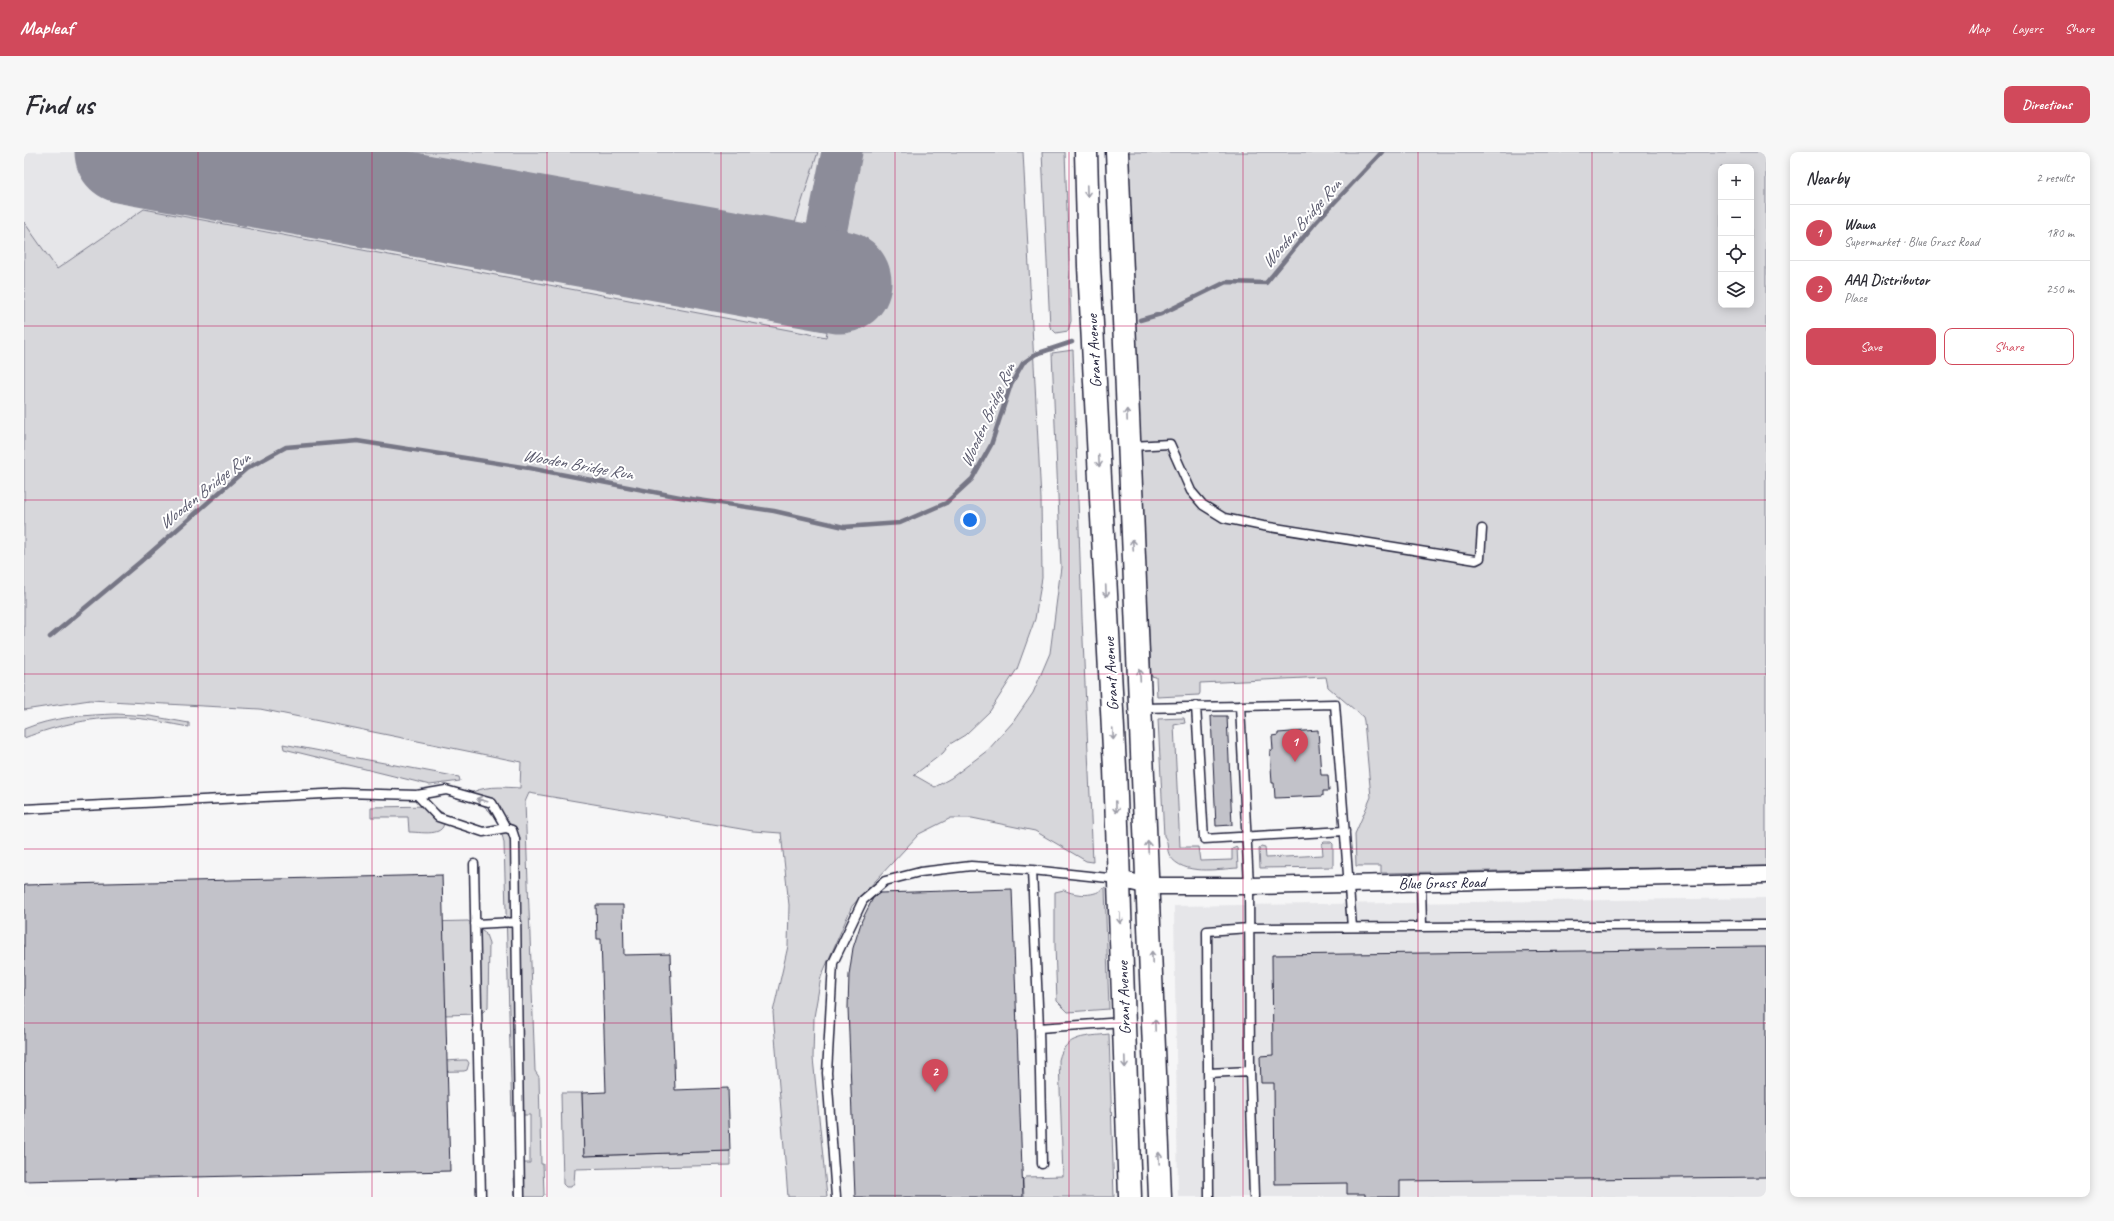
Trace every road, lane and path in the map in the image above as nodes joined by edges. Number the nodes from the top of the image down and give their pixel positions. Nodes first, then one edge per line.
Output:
1 (1086, 152) edge
2 (1116, 152) edge
3 (1128, 446) junction
4 (1482, 530) dead end
5 (1196, 706) junction
6 (1240, 706) junction
7 (1141, 708) junction
8 (417, 795) junction
9 (24, 809) edge
10 (506, 828) junction
11 (1344, 832) junction
12 (1246, 836) junction
13 (474, 864) dead end
14 (1032, 870) junction
15 (1766, 875) edge
16 (1119, 879) junction
17 (1421, 882) junction
18 (1348, 883) junction
19 (1150, 886) junction
20 (1249, 886) junction
21 (516, 922) junction
22 (475, 924) junction
23 (1766, 925) edge
24 (1352, 927) junction
25 (1422, 927) junction
26 (1249, 928) junction
27 (1124, 1022) junction
28 (1039, 1028) junction
29 (1250, 1071) junction
30 (1208, 1073) junction
31 (1042, 1164) dead end
32 (481, 1197) edge
33 (520, 1197) edge
34 (836, 1197) edge
35 (1130, 1197) edge
36 (1160, 1197) edge
37 (1209, 1197) edge
38 (1254, 1197) edge

1 -> 16 main road, Grant Avenue
3 -> 2 main road, Grant Avenue
3 - 4 lane
7 -> 3 main road, Grant Avenue
5 - 6 lane
5 - 7 lane
5 - 12 lane
6 - 11 lane
6 - 12 lane
19 -> 7 main road, Grant Avenue
8 - 9 lane
8 - 10 lane
10 -> 8 lane
10 - 21 lane
11 - 12 lane
11 - 18 lane
12 - 20 lane
13 - 22 lane
14 - 16 lane
14 - 28 lane
14 - 34 lane
15 - 17 street, Blue Grass Road
16 - 19 street, Blue Grass Road
16 -> 27 main road, Grant Avenue
17 - 18 street, Blue Grass Road
17 - 25 lane
18 - 20 street, Blue Grass Road
18 - 24 lane
19 - 20 street, Blue Grass Road
36 -> 19 main road, Grant Avenue
20 - 26 lane
21 - 22 lane
21 - 33 lane
22 - 32 lane
23 - 25 lane
24 - 25 lane
24 - 26 lane
26 - 29 lane
26 - 30 lane
27 - 28 lane
27 -> 35 main road, Grant Avenue
28 - 31 lane
29 - 30 lane
29 - 38 lane
30 - 37 lane

